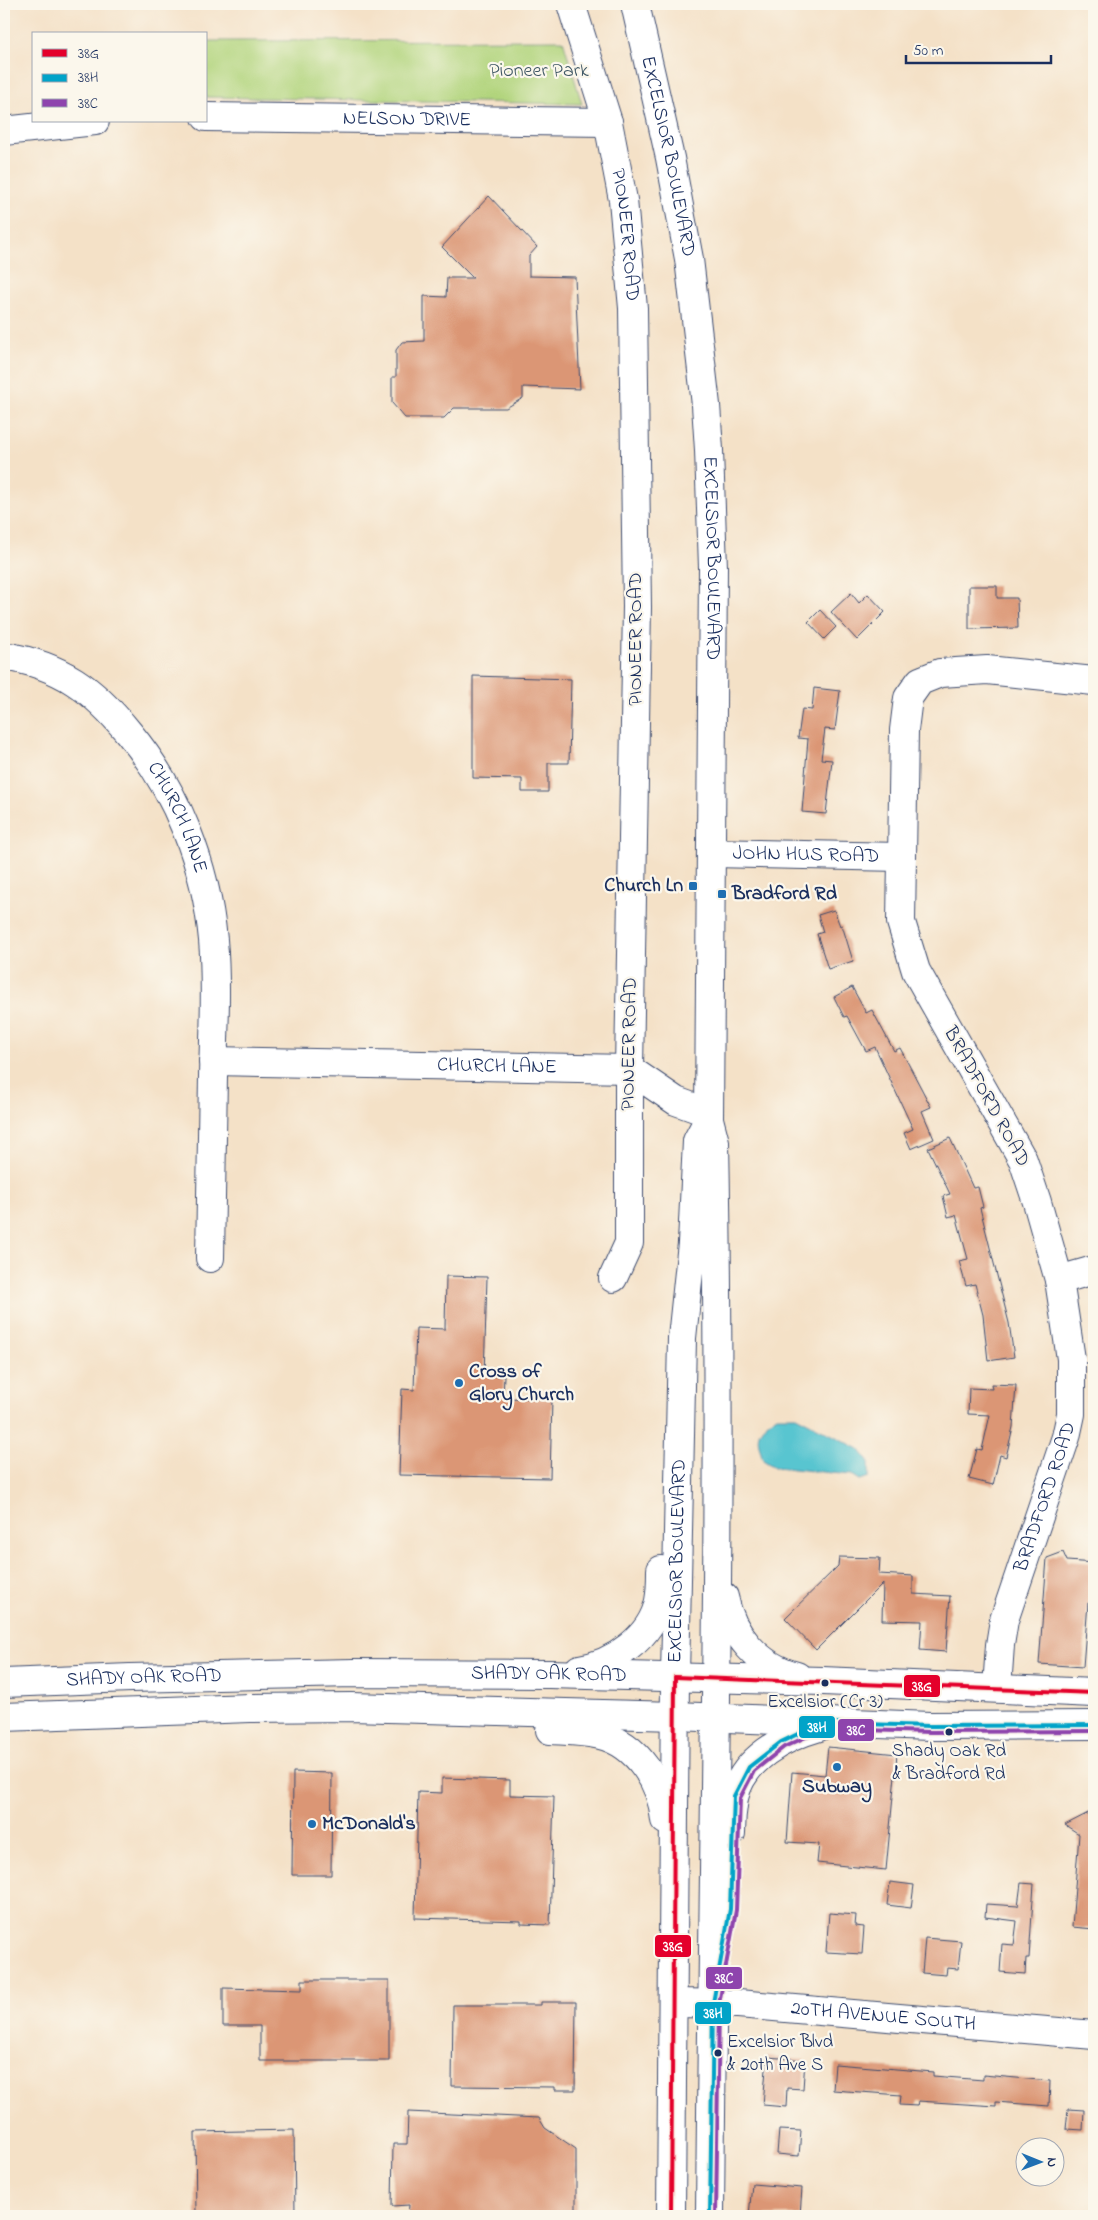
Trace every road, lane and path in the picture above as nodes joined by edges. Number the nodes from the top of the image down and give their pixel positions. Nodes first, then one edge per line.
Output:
1 (571, 4) edge
2 (635, 4) edge
3 (208, 117) edge
4 (86, 122) edge
5 (608, 122) junction
6 (4, 131) edge
7 (4, 656) edge
8 (1094, 681) edge
9 (712, 853) junction
10 (901, 857) junction
11 (213, 1061) junction
12 (629, 1069) junction
13 (709, 1116) junction
14 (210, 1258) dead end
15 (1094, 1270) edge
16 (613, 1278) dead end
17 (1059, 1280) junction
18 (682, 1338) junction
19 (718, 1567) junction
20 (549, 1674) junction
21 (675, 1677) junction
22 (717, 1679) junction
23 (823, 1681) junction
24 (4, 1683) edge
25 (998, 1688) junction
26 (1094, 1693) edge
27 (409, 1710) junction
28 (676, 1716) junction
29 (4, 1717) edge
30 (716, 1718) junction
31 (831, 1723) junction
32 (1094, 1725) edge
33 (674, 1937) junction
34 (673, 2003) junction
35 (713, 2003) junction
36 (1094, 2035) edge
37 (671, 2216) edge
38 (710, 2216) edge

1 - 5 main road, PIONEER ROAD
2 - 9 main road, EXCELSIOR BOULEVARD
3 - 5 main road, NELSON DRIVE
4 - 6 main road
5 - 12 main road, PIONEER ROAD
7 - 11 main road, CHURCH LANE
8 - 10 main road, BRADFORD ROAD
9 - 10 main road, JOHN HUS ROAD
9 - 13 main road, EXCELSIOR BOULEVARD
10 - 17 main road, BRADFORD ROAD
11 - 12 main road, CHURCH LANE
11 - 14 main road, CHURCH LANE
12 - 13 main road
12 - 16 main road, PIONEER ROAD
13 - 18 main road, EXCELSIOR BOULEVARD
13 - 19 main road, EXCELSIOR BOULEVARD
15 - 17 main road
17 - 25 main road, BRADFORD ROAD
18 - 20 main road
18 - 21 main road, EXCELSIOR BOULEVARD
19 - 22 main road, EXCELSIOR BOULEVARD
19 - 23 main road
20 - 21 main road, SHADY OAK ROAD
20 - 24 main road, SHADY OAK ROAD
21 - 22 main road, SHADY OAK ROAD
21 - 28 main road, EXCELSIOR BOULEVARD
22 - 23 main road, SHADY OAK ROAD
22 - 30 main road, EXCELSIOR BOULEVARD
23 - 25 main road, SHADY OAK ROAD
25 - 26 main road, SHADY OAK ROAD
27 - 28 main road, SHADY OAK ROAD
27 - 29 main road, SHADY OAK ROAD
27 - 33 main road
28 - 30 main road, SHADY OAK ROAD
28 - 33 main road, EXCELSIOR BOULEVARD
30 - 31 main road, SHADY OAK ROAD
30 - 35 main road, EXCELSIOR BOULEVARD
31 - 32 main road, SHADY OAK ROAD
31 - 35 main road
33 - 34 main road, EXCELSIOR BOULEVARD
34 - 35 main road, 20TH AVENUE SOUTH
34 - 37 main road, EXCELSIOR BOULEVARD
35 - 36 main road, 20TH AVENUE SOUTH
35 - 38 main road, EXCELSIOR BOULEVARD

